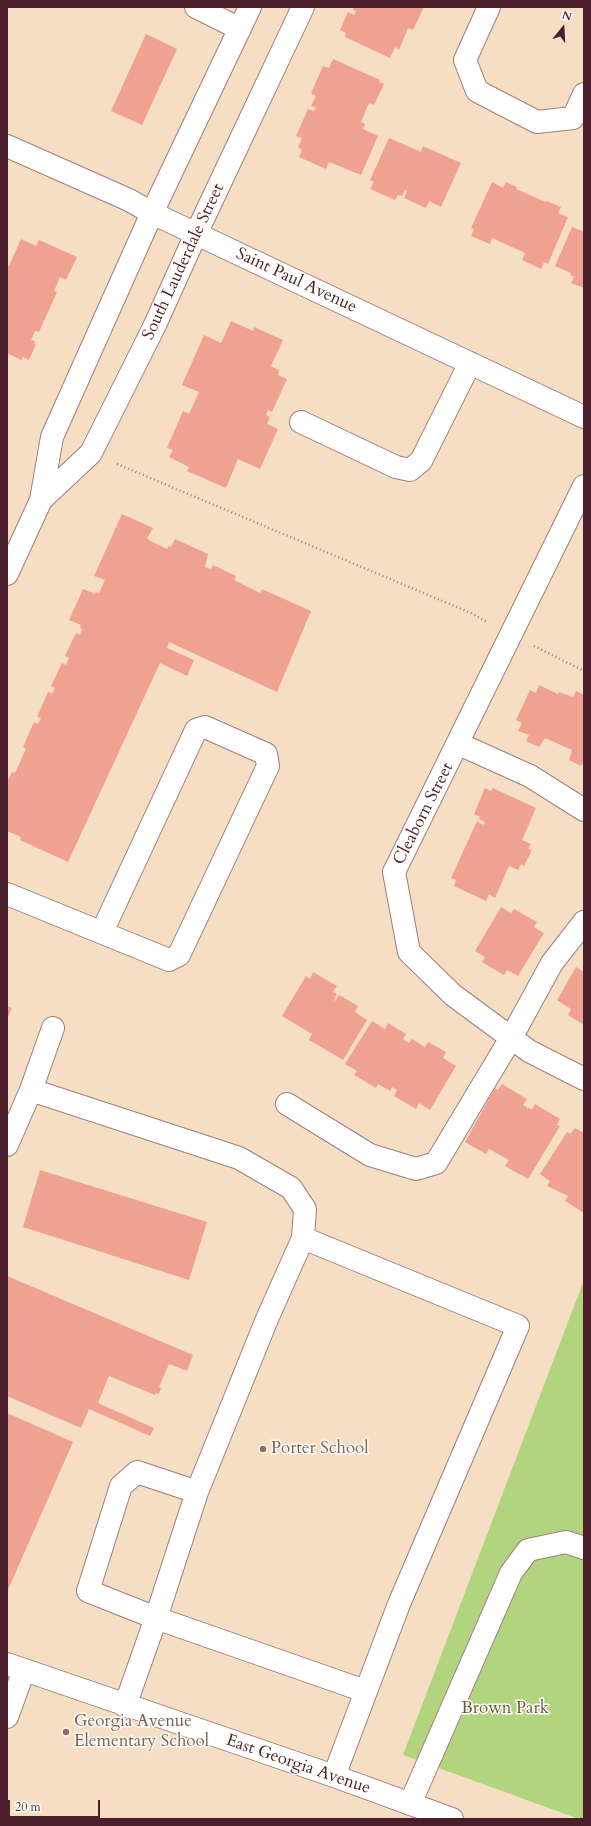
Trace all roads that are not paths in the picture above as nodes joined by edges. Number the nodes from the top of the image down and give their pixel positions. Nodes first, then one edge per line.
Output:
1 (196, 7) edge
2 (250, 7) edge
3 (303, 7) edge
4 (489, 7) edge
5 (240, 29) junction
6 (584, 94) edge
7 (7, 146) edge
8 (152, 213) junction
9 (196, 234) junction
10 (470, 363) junction
11 (584, 417) edge
12 (301, 422) dead end
13 (584, 486) edge
14 (41, 500) junction
15 (7, 574) edge
16 (459, 744) junction
17 (584, 810) edge
18 (7, 894) edge
19 (584, 922) edge
20 (102, 932) junction
21 (53, 1028) dead end
22 (511, 1038) junction
23 (584, 1079) edge
24 (31, 1090) junction
25 (287, 1104) dead end
26 (7, 1145) edge
27 (303, 1238) junction
28 (197, 1492) junction
29 (584, 1548) edge
30 (156, 1618) junction
31 (15, 1667) edge
32 (365, 1691) junction
33 (126, 1706) junction
34 (7, 1717) edge
35 (334, 1776) junction
36 (410, 1804) junction
37 (452, 1819) edge

1 - 5 street
2 - 5 street, South Lauderdale Street
3 - 9 street, South Lauderdale Street
4 - 6 street
5 - 8 street, South Lauderdale Street
7 - 8 street, Saint Paul Avenue
8 - 9 street, Saint Paul Avenue
8 - 14 street, South Lauderdale Street
9 - 10 street, Saint Paul Avenue
9 - 14 street, South Lauderdale Street
10 - 11 street, Saint Paul Avenue
10 - 12 street
13 - 16 street, Cleaborn Street
14 - 15 street, South Lauderdale Street
16 - 17 street
16 - 22 street, Cleaborn Street
18 - 20 street
19 - 22 street
20 - 20 street
21 - 24 street
22 - 23 street, Cleaborn Street
22 - 25 street
24 - 26 street
24 - 27 street
27 - 28 street
27 - 32 street
28 - 30 street
28 - 30 street
29 - 36 street
30 - 32 street
30 - 33 street
31 - 33 street, East Georgia Avenue
31 - 34 street
32 - 35 street
33 - 35 street, East Georgia Avenue
35 - 36 street, East Georgia Avenue
36 - 37 street, East Georgia Avenue

